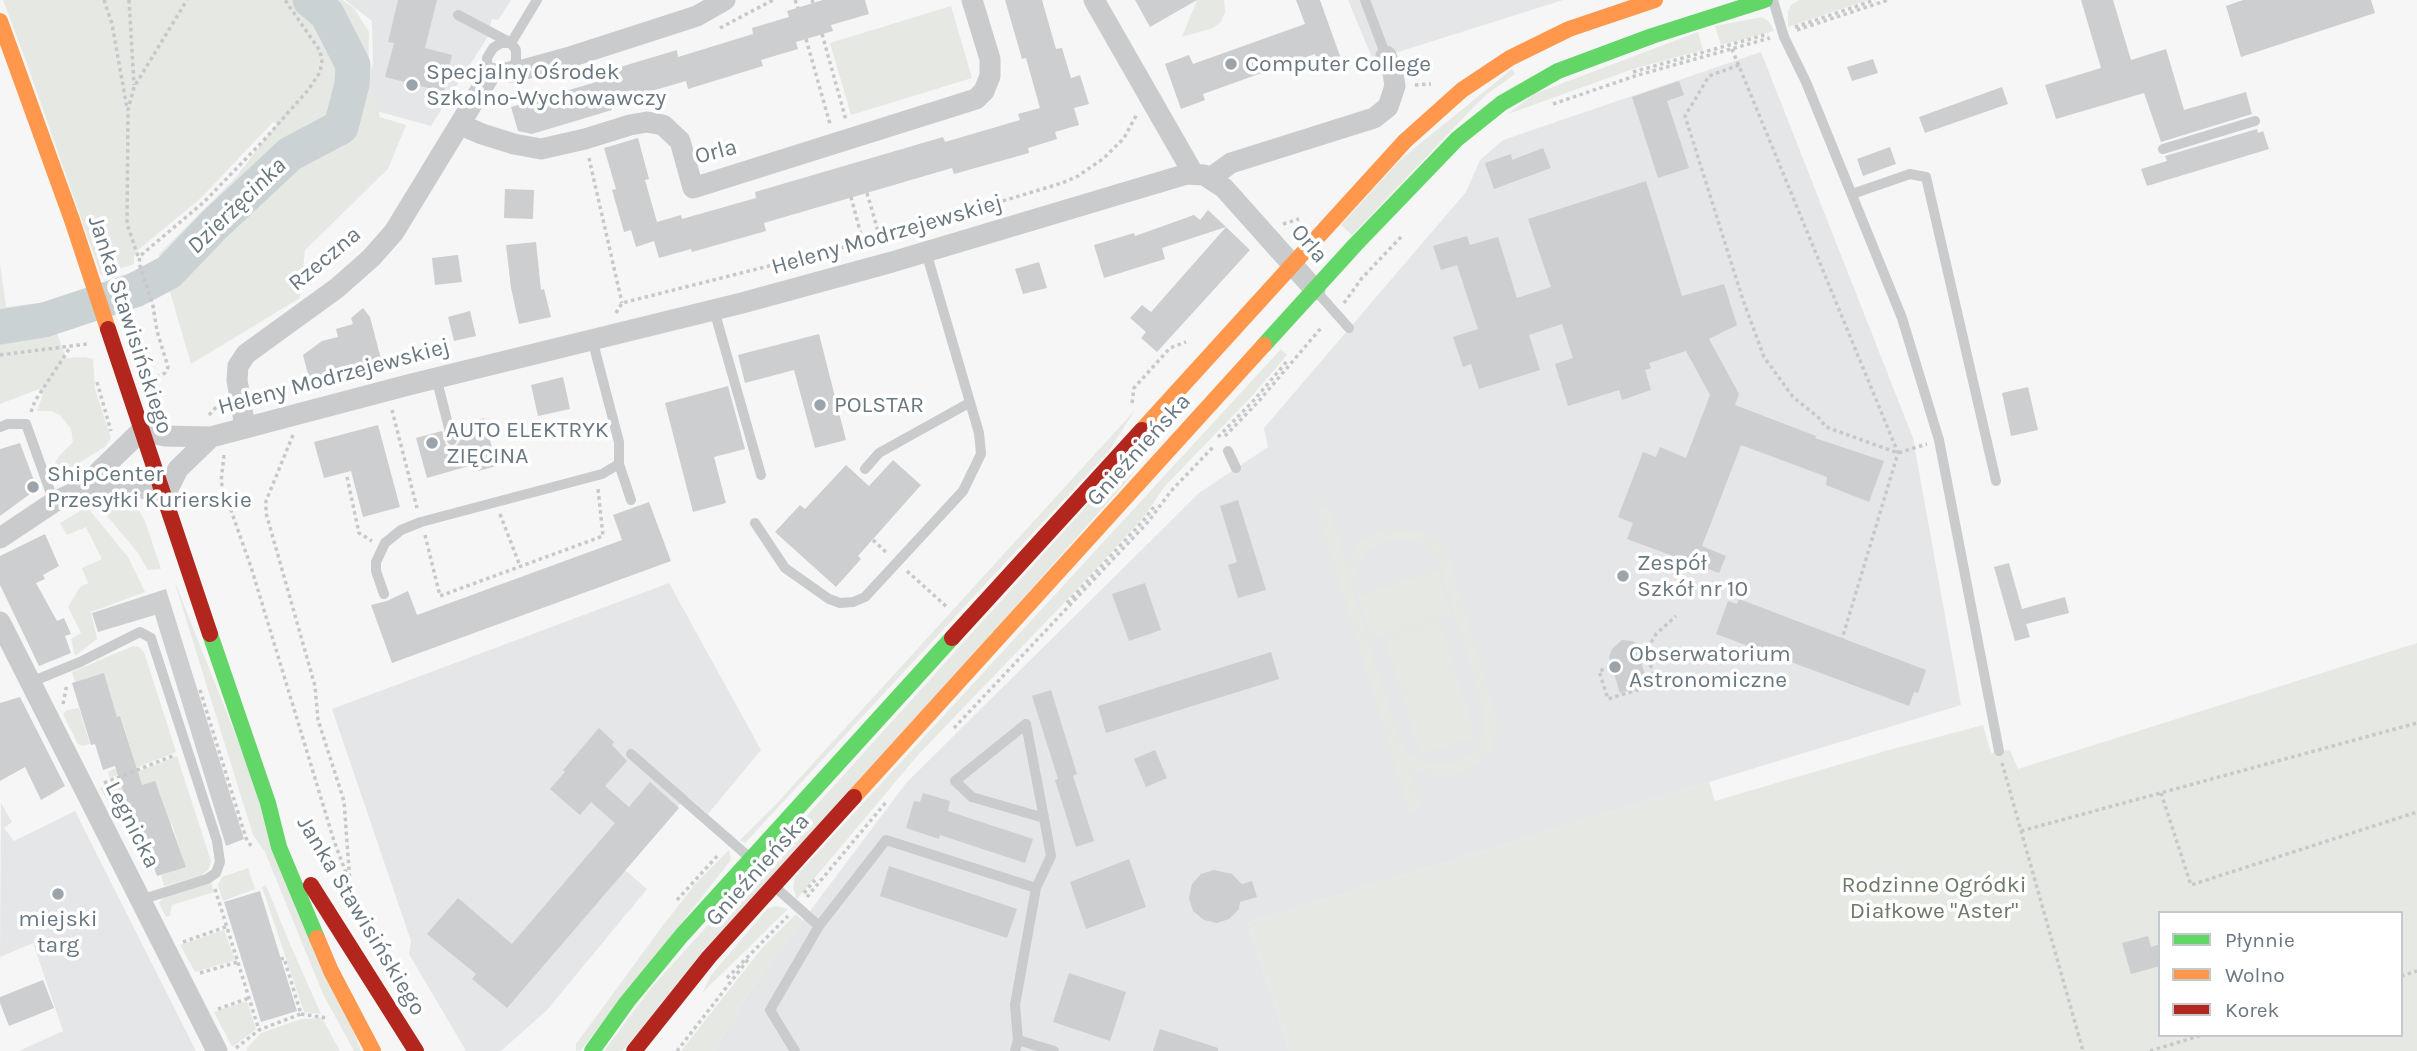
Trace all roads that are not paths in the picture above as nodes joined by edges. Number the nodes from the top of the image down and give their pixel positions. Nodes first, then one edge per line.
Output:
1 (537, 0) edge
2 (725, 0) edge
3 (972, 0) edge
4 (1094, 0) edge
5 (1365, 0) edge
6 (1655, 0) edge
7 (1765, 0) edge
8 (1773, 0) edge
9 (458, 15) dead end
10 (0, 21) edge
11 (511, 43) junction
12 (1386, 56) joint
13 (500, 72) junction
14 (2255, 121) dead end
15 (461, 125) junction
16 (2163, 149) dead end
17 (1202, 175) junction
18 (1852, 194) junction
19 (926, 253) junction
20 (1292, 264) junction
21 (1315, 290) junction
22 (714, 310) junction
23 (1349, 328) dead end
24 (592, 340) junction
25 (436, 377) junction
26 (969, 403) junction
27 (0, 427) edge
28 (245, 427) junction
29 (141, 431) junction
30 (452, 440) dead end
31 (218, 445) junction
32 (1228, 451) dead end
33 (619, 464) junction
34 (1236, 468) dead end
35 (866, 469) dead end
36 (761, 475) dead end
37 (1996, 481) dead end
38 (80, 490) junction
39 (163, 499) junction
40 (631, 500) dead end
41 (54, 502) junction
42 (755, 523) dead end
43 (0, 538) edge
44 (384, 594) dead end
45 (0, 621) edge
46 (30, 682) junction
47 (1999, 751) road end
48 (631, 754) dead end
49 (268, 803) junction
50 (1044, 818) junction
51 (751, 859) junction
52 (774, 886) junction
53 (1036, 888) junction
54 (140, 900) junction
55 (819, 926) junction
56 (1017, 1046) edge
57 (217, 1051) edge
58 (373, 1051) edge
59 (416, 1051) edge
60 (592, 1051) edge
61 (634, 1051) edge
62 (795, 1051) edge
63 (1054, 1051) edge

1 - 11 lane
2 - 13 street
3 - 15 street, Orla
4 - 17 street, Orla
5 - 12 lane
6 - 20 street, Gnieźnieńska
7 - 21 street, Gnieźnieńska
8 - 18 lane
9 - 11 lane
10 - 29 street, Janka Stawisińskiego
11 - 13 lane
11 - 13 lane
12 - 17 street, Heleny Modrzejewskiej
13 - 15 street
14 - 16 lane
15 - 28 street, Rzeczna
17 - 19 street, Heleny Modrzejewskiej
17 - 20 street, Orla
18 - 37 lane
18 - 47 lane
19 - 22 street, Heleny Modrzejewskiej
19 - 26 lane
20 - 21 street, Orla
20 - 51 street, Gnieźnieńska
21 - 23 lane
21 - 52 street, Gnieźnieńska
22 - 24 street, Heleny Modrzejewskiej
22 - 36 lane
24 - 25 street, Heleny Modrzejewskiej
24 - 33 lane
25 - 28 street, Heleny Modrzejewskiej
25 - 30 lane
26 - 35 lane
26 - 42 lane
27 - 41 lane
28 - 31 street, Heleny Modrzejewskiej
29 - 31 street, Heleny Modrzejewskiej
29 - 38 street
29 - 39 street, Janka Stawisińskiego
31 - 39 street, Heleny Modrzejewskiej
32 - 34 lane
33 - 40 lane
33 - 44 lane
38 - 39 street
38 - 41 street
39 - 49 street, Janka Stawisińskiego
41 - 43 street
45 - 46 street, Legnicka
46 - 54 street, Legnicka
46 - 54 lane
48 - 51 lane
49 - 58 street, Janka Stawisińskiego
49 - 59 street, Janka Stawisińskiego
50 - 50 lane
50 - 53 lane
51 - 60 street, Gnieźnieńska
52 - 55 lane
52 - 61 street, Gnieźnieńska
53 - 55 lane
53 - 56 lane
54 - 57 street, Legnicka
55 - 62 lane
56 - 63 lane

